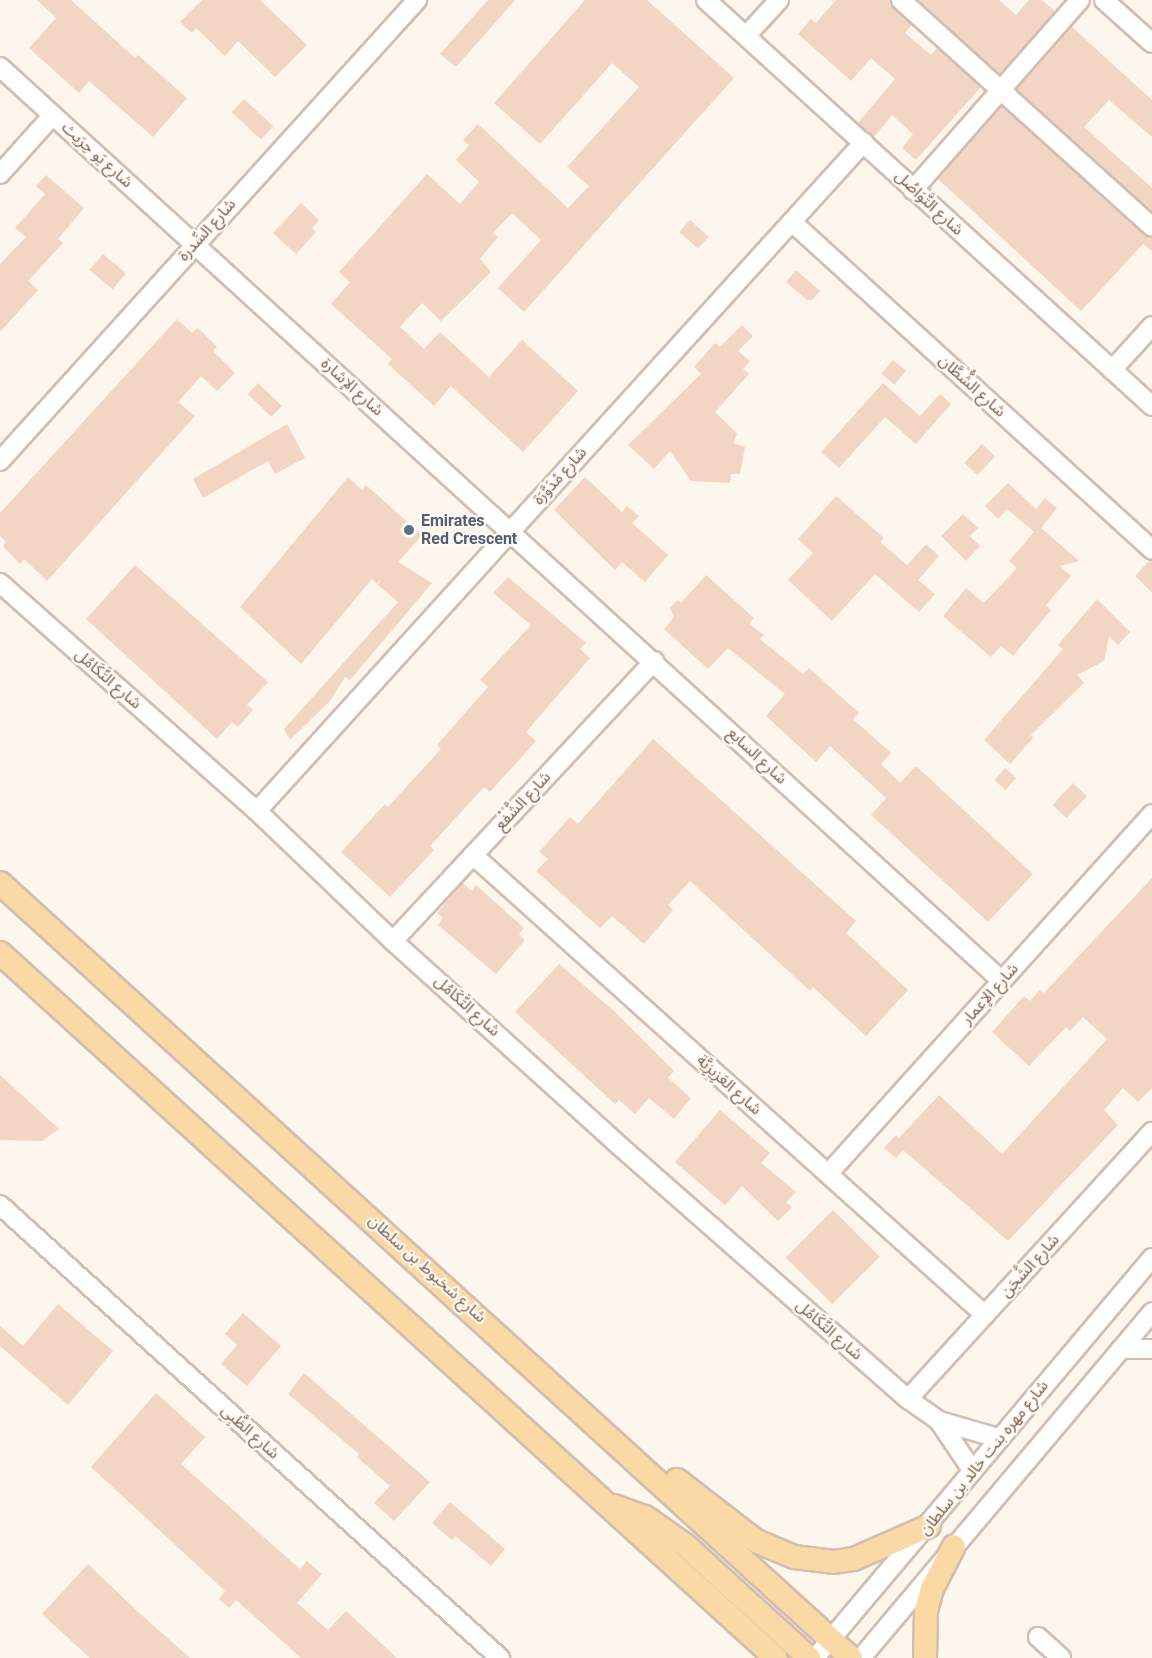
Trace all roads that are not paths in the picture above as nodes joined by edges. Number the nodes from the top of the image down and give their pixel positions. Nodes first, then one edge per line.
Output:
1 (417, 0) edge
2 (706, 0) edge
3 (779, 0) edge
4 (901, 0) edge
5 (1080, 0) edge
6 (1104, 0) edge
7 (746, 36) junction
8 (1152, 43) edge
9 (0, 67) edge
10 (1001, 89) junction
11 (53, 114) junction
12 (864, 142) junction
13 (0, 174) edge
14 (913, 190) junction
15 (792, 222) junction
16 (1152, 227) edge
17 (194, 244) junction
18 (1152, 326) edge
19 (1112, 370) junction
20 (1152, 406) edge
21 (0, 461) edge
22 (510, 531) junction
23 (1152, 550) edge
24 (0, 583) edge
25 (654, 662) junction
26 (257, 811) junction
27 (1152, 814) edge
28 (473, 855) junction
29 (0, 883) edge
30 (393, 940) junction
31 (0, 953) edge
32 (1002, 981) junction
33 (1152, 1132) edge
34 (828, 1174) junction
35 (0, 1205) edge
36 (1152, 1258) edge
37 (1152, 1312) edge
38 (985, 1315) junction
39 (1152, 1349) edge
40 (1121, 1350) junction
41 (534, 1366) junction
42 (908, 1400) junction
43 (939, 1422) junction
44 (998, 1438) junction
45 (972, 1470) junction
46 (604, 1503) junction
47 (928, 1527) junction
48 (954, 1546) junction
49 (1038, 1637) dead end
50 (831, 1640) junction
51 (500, 1658) edge
52 (776, 1658) edge
53 (809, 1658) edge
54 (815, 1658) edge
55 (851, 1658) edge
56 (861, 1658) edge
57 (925, 1658) edge
58 (1061, 1658) edge

1 - 17 street, شارع السِّدرة
2 - 7 street, شارع التَّوَاصُل
3 - 7 street
4 - 10 street
5 - 10 street
6 - 8 street
7 - 12 street, شارع التَّوَاصُل
9 - 11 street, شارع يَو حِرَيث
10 - 14 street
10 - 16 street
11 - 13 street
11 - 17 street, شارع يَو حِرَيث
12 - 14 street, شارع التَّوَاصُل
12 - 15 street, شارع مْدَوَّرَة
14 - 19 street, شارع التَّوَاصُل
15 - 22 street, شارع مْدَوَّرَة
15 - 23 street, شارع الشُّطَّان
17 - 21 street, شارع السِّدرة
17 - 22 street, شارع الإشارة
18 - 19 street
19 - 20 street, شارع التَّوَاصُل
22 - 25 street, شارع السابع
22 - 26 street, شارع مْدَوَّرَة
24 - 26 street, شارع التَّكَامُل
25 - 28 street, شارع الشَّفْع
25 - 32 street, شارع السابع
26 - 30 street, شارع التَّكَامُل
27 - 32 street, شارع الإعمار
28 - 30 street, شارع الشَّفْع
28 - 34 street, شارع العَزِيزِيَّة
29 - 41 main road, شارع شخبوط بن سلطان
30 - 42 street, شارع التَّكَامُل
31 - 46 main road
32 - 34 street, شارع الإعمار
33 - 38 street, شارع الشَّجَن
34 - 38 street, شارع العَزِيزِيَّة
35 - 51 street, شارع الظَّبِي
36 - 44 street, شارع مهره بنت خالد بن سلطان
37 - 40 street, شارع مهره بنت خالد بن سلطان
38 - 42 street, شارع الشَّجَن
39 - 40 street
40 - 48 street, شارع مهره بنت خالد بن سلطان
41 - 47 main road
41 - 50 main road, شارع شخبوط بن سلطان
42 - 43 street, شارع التَّكَامُل
43 - 44 street, شارع التَّكَامُل
43 - 45 street, شارع التَّكَامُل
44 - 45 street, شارع مهره بنت خالد بن سلطان
45 - 47 street, شارع مهره بنت خالد بن سلطان
46 - 52 main road
46 - 53 main road
47 - 50 street, شارع مهره بنت خالد بن سلطان
48 - 56 street, شارع مهره بنت خالد بن سلطان
48 - 57 main road
49 - 58 street
50 - 54 street, شارع مهره بنت خالد بن سلطان
50 - 55 main road, شارع شخبوط بن سلطان

